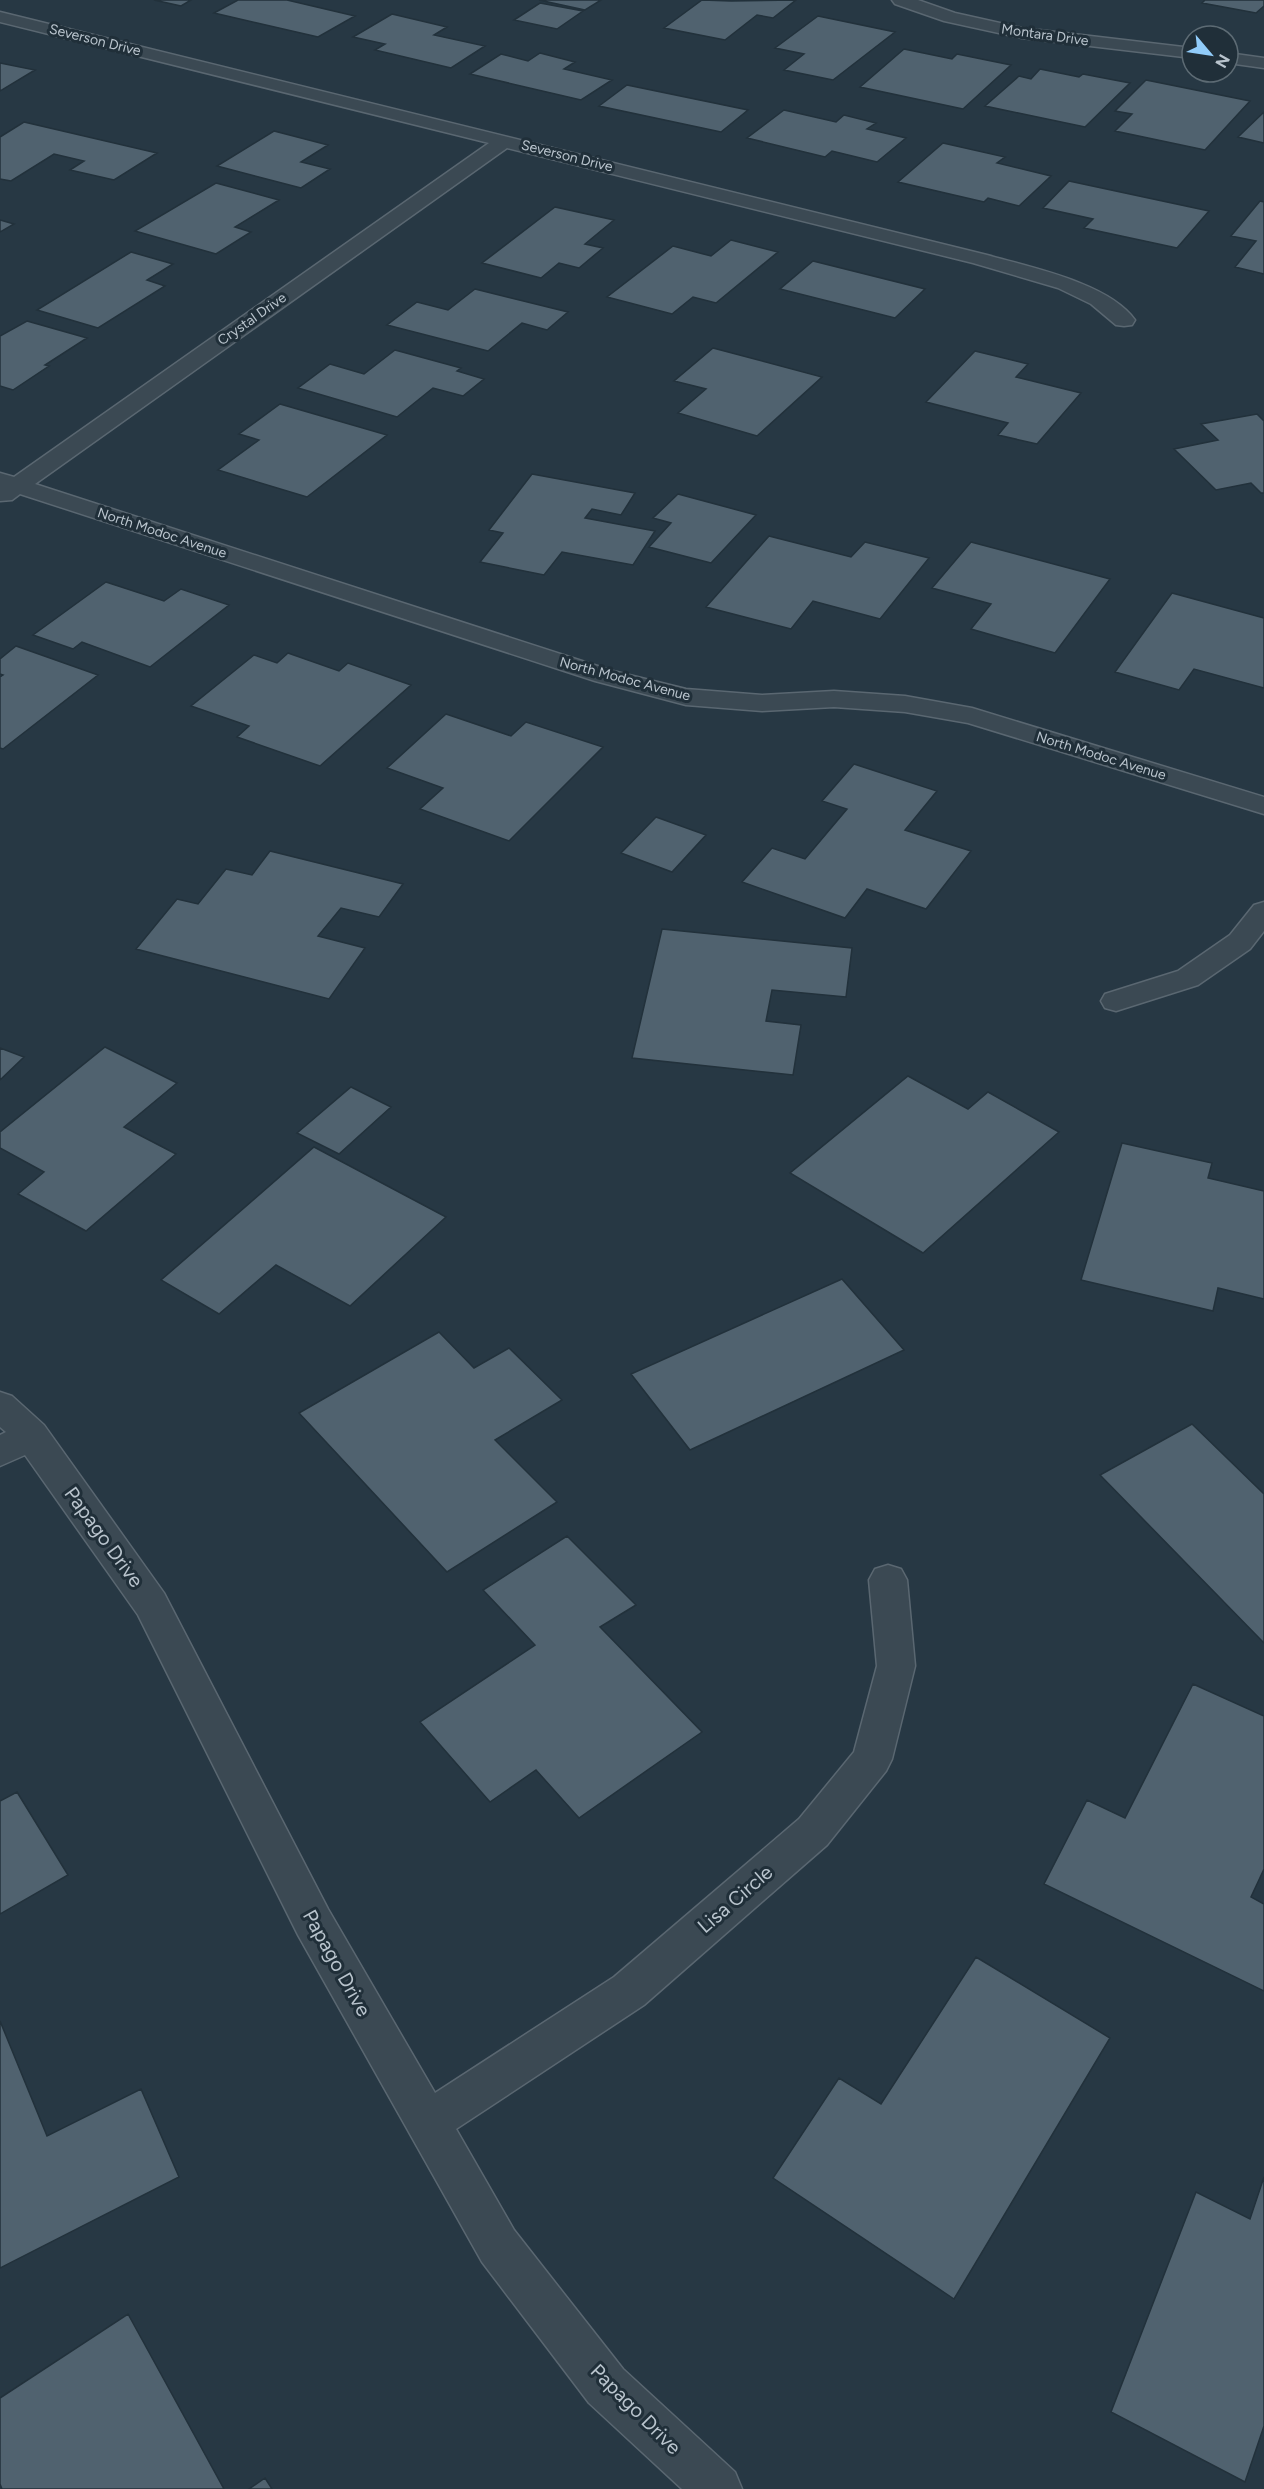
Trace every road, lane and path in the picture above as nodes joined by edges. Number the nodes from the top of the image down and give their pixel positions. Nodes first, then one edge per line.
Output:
1 (901, 0) edge
2 (0, 17) edge
3 (1180, 52) edge
4 (1240, 60) edge
5 (1264, 63) edge
6 (505, 141) junction
7 (1124, 320) dead end
8 (6, 488) edge
9 (1264, 806) edge
10 (1264, 911) edge
11 (1116, 1000) dead end
12 (0, 1405) edge
13 (15, 1444) edge
14 (888, 1580) dead end
15 (428, 2122) junction
16 (718, 2489) edge

1 - 3 street, Montara Drive
2 - 6 street, Severson Drive
4 - 5 street
6 - 7 street, Severson Drive
6 - 8 street, Crystal Drive
8 - 9 street, North Modoc Avenue
10 - 11 street
12 - 13 street, Papago Drive
13 - 15 street, Papago Drive
14 - 15 street, Lisa Circle
15 - 16 street, Papago Drive

